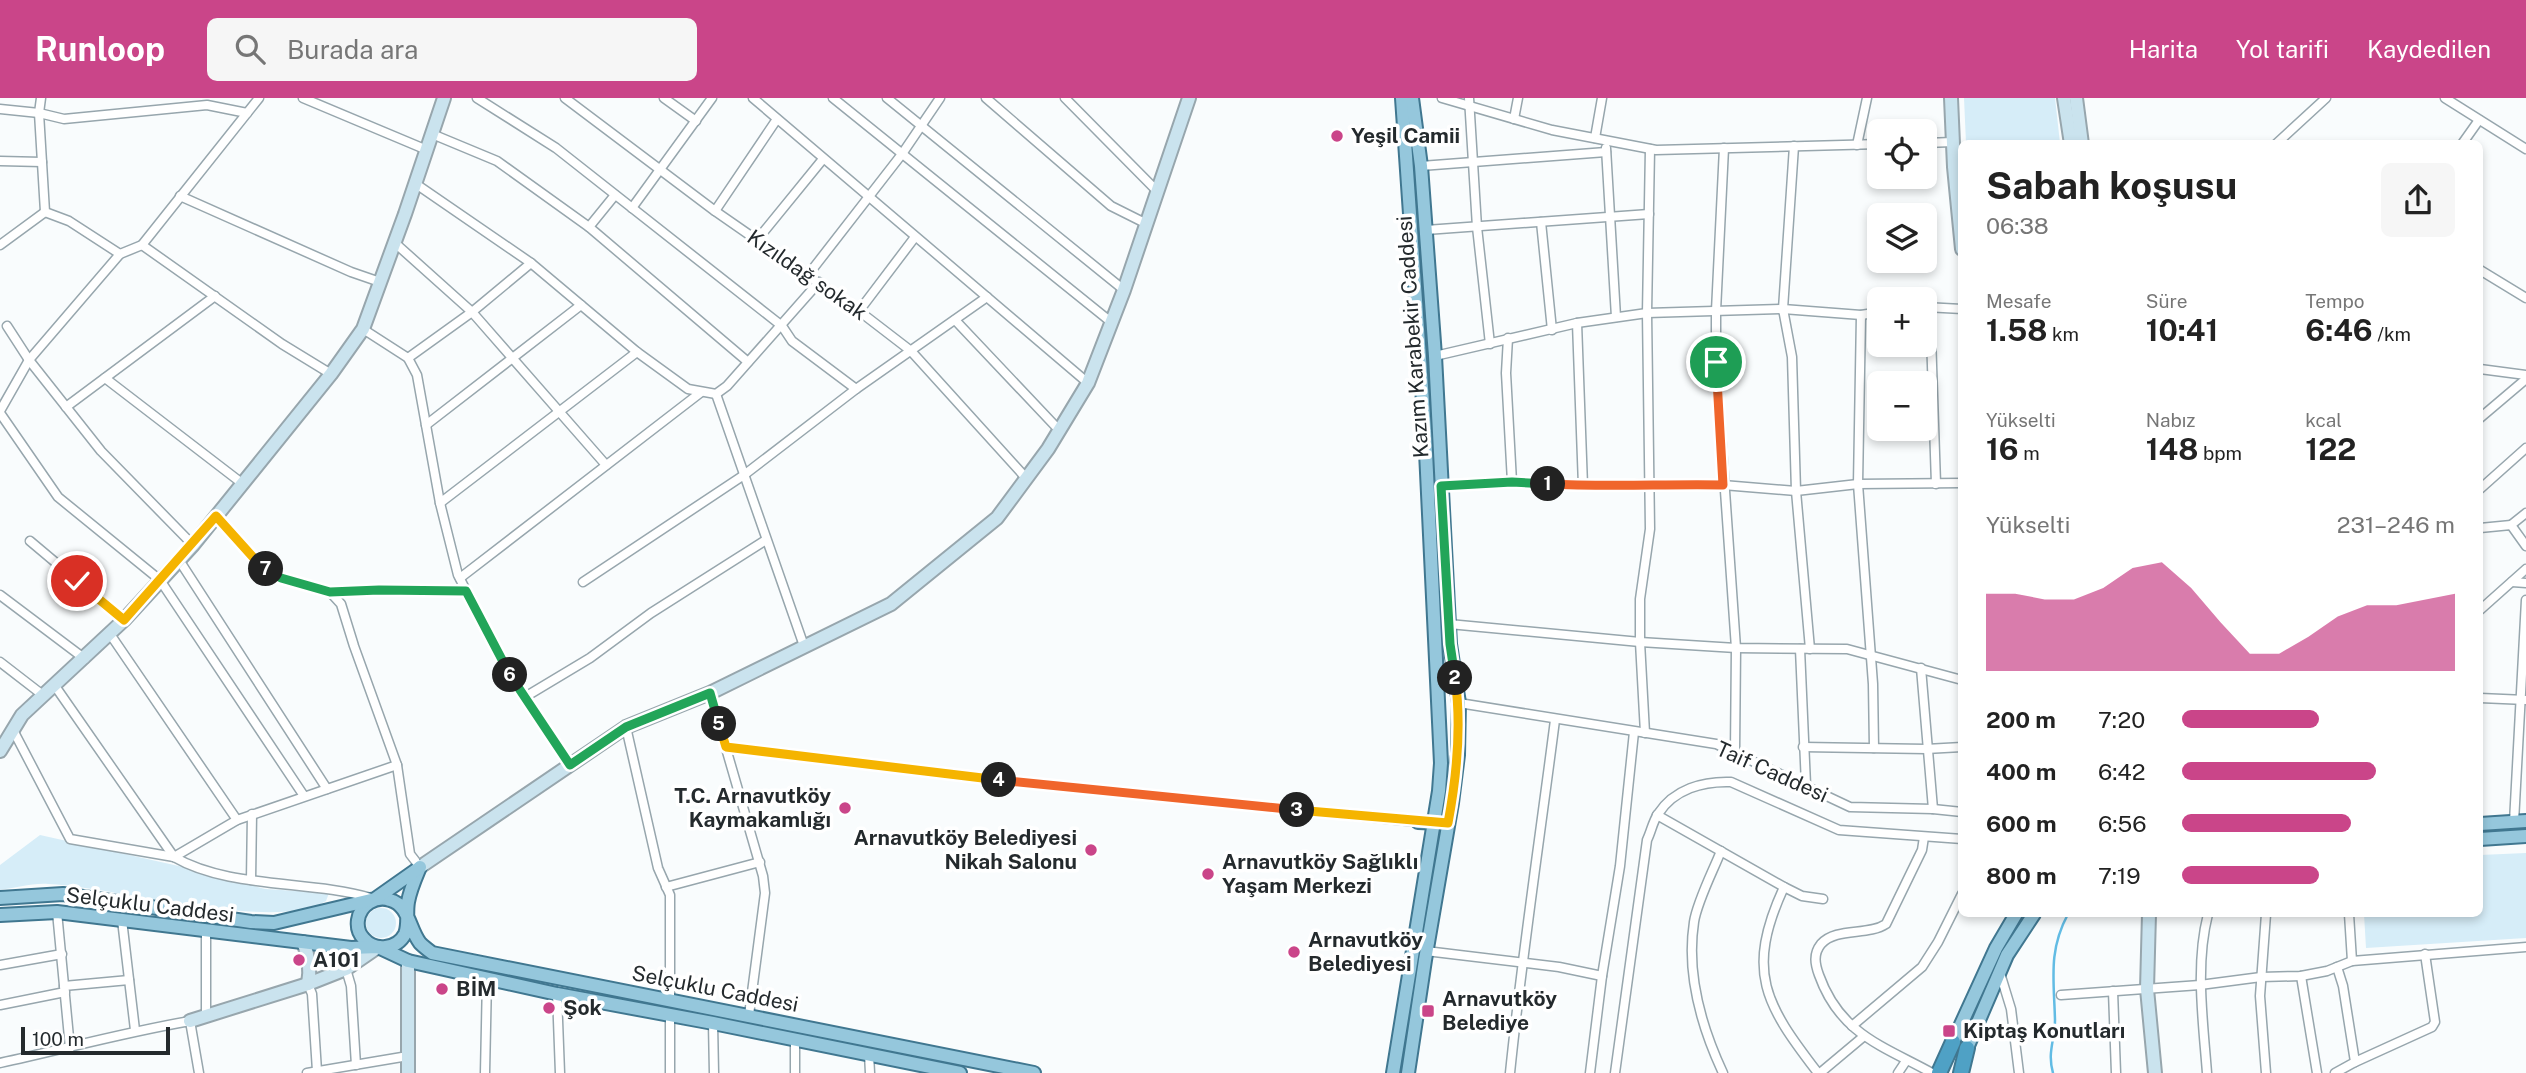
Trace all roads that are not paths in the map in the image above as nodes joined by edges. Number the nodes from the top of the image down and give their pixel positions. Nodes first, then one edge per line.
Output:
1 (41, 98) edge
2 (259, 98) edge
3 (303, 98) edge
4 (444, 98) edge
5 (477, 98) edge
6 (565, 98) edge
7 (664, 98) edge
8 (712, 98) edge
9 (753, 98) edge
10 (833, 98) edge
11 (887, 98) edge
12 (940, 98) edge
13 (986, 98) edge
14 (1065, 98) edge
15 (1189, 98) edge
16 (1402, 98) edge
17 (1412, 98) edge
18 (1442, 98) edge
19 (1518, 98) edge
20 (1602, 98) edge
21 (1867, 98) edge
22 (1951, 98) edge
23 (2064, 98) edge
24 (2076, 98) edge
25 (2326, 98) edge
26 (2445, 98) edge
27 (1468, 102) edge
28 (0, 109) edge
29 (39, 113) junction
30 (247, 113) junction
31 (777, 119) junction
32 (1514, 119) junction
33 (2479, 120) junction
34 (696, 121) junction
35 (919, 126) junction
36 (432, 134) junction
37 (1595, 138) junction
38 (1605, 140) junction
39 (2070, 140) edge
40 (2081, 140) edge
41 (2280, 140) edge
42 (2465, 140) edge
43 (1953, 142) junction
44 (1937, 143) edge
45 (1857, 145) junction
46 (1867, 145) edge
47 (1794, 146) junction
48 (1724, 148) junction
49 (1650, 149) junction
50 (2526, 149) edge
51 (427, 150) junction
52 (1606, 152) junction
53 (902, 154) junction
54 (823, 159) junction
55 (0, 161) edge
56 (42, 162) junction
57 (1473, 163) junction
58 (1421, 166) junction
59 (660, 170) junction
60 (416, 184) junction
61 (1157, 191) junction
62 (615, 195) junction
63 (180, 197) junction
64 (868, 197) junction
65 (1958, 201) edge
66 (632, 208) junction
67 (715, 211) junction
68 (45, 212) junction
69 (1650, 214) junction
70 (1609, 216) junction
71 (1542, 222) junction
72 (1147, 224) junction
73 (589, 227) junction
74 (1477, 227) junction
75 (1426, 230) junction
76 (915, 237) junction
77 (757, 240) junction
78 (395, 243) junction
79 (0, 245) edge
80 (142, 245) junction
81 (120, 254) junction
82 (531, 263) junction
83 (2483, 272) edge
84 (808, 275) junction
85 (380, 282) junction
86 (819, 282) junction
87 (1124, 290) junction
88 (215, 296) junction
89 (987, 298) junction
90 (2526, 298) edge
91 (581, 305) junction
92 (1937, 308) edge
93 (1783, 309) junction
94 (1958, 309) edge
95 (859, 311) junction
96 (1716, 311) junction
97 (472, 312) junction
98 (1647, 313) junction
99 (1867, 313) edge
100 (1861, 314) junction
101 (1616, 317) junction
102 (955, 320) junction
103 (1111, 322) junction
104 (1577, 323) junction
105 (7, 326) dead end
106 (782, 326) junction
107 (363, 329) junction
108 (1552, 330) junction
109 (1508, 338) junction
110 (1490, 344) junction
111 (911, 351) junction
112 (637, 352) junction
113 (1435, 356) junction
114 (1930, 357) edge
115 (408, 358) junction
116 (513, 358) junction
117 (29, 360) junction
118 (748, 362) junction
119 (2483, 370) edge
120 (331, 374) junction
121 (2526, 377) edge
122 (105, 378) junction
123 (1088, 383) junction
124 (856, 389) junction
125 (700, 393) junction
126 (716, 394) junction
127 (66, 407) junction
128 (559, 411) junction
129 (0, 412) edge
130 (2483, 415) edge
131 (426, 425) junction
132 (1059, 430) junction
133 (2526, 448) edge
134 (606, 465) junction
135 (744, 475) junction
136 (1026, 478) junction
137 (1512, 482) junction
138 (1958, 483) edge
139 (243, 484) junction
140 (1651, 484) junction
141 (1858, 484) junction
142 (1936, 484) junction
143 (1723, 485) junction
144 (1441, 486) junction
145 (1583, 486) junction
146 (2483, 486) edge
147 (1797, 491) junction
148 (440, 503) junction
149 (2526, 513) edge
150 (216, 516) junction
151 (2511, 525) junction
152 (2483, 528) edge
153 (766, 540) junction
154 (30, 541) dead end
155 (193, 544) junction
156 (2526, 546) edge
157 (179, 560) junction
158 (2526, 569) edge
159 (460, 578) junction
160 (160, 580) junction
161 (583, 582) dead end
162 (2512, 582) junction
163 (2526, 583) edge
164 (466, 591) junction
165 (330, 592) junction
166 (0, 595) edge
167 (2526, 600) edge
168 (2483, 607) edge
169 (124, 620) junction
170 (1449, 624) junction
171 (110, 634) junction
172 (1640, 642) junction
173 (804, 646) junction
174 (1736, 648) junction
175 (1800, 649) junction
176 (1810, 649) junction
177 (1869, 656) junction
178 (85, 659) junction
179 (0, 662) edge
180 (1921, 668) junction
181 (1958, 679) edge
182 (55, 686) junction
183 (710, 693) junction
184 (44, 696) junction
185 (525, 697) junction
186 (2483, 698) edge
187 (2523, 700) edge
188 (1459, 703) junction
189 (1555, 719) junction
190 (626, 727) junction
191 (13, 730) junction
192 (1634, 732) junction
193 (1645, 733) junction
194 (2, 745) edge
195 (726, 747) junction
196 (1803, 747) junction
197 (1958, 747) edge
198 (1874, 748) junction
199 (1926, 749) junction
200 (1735, 752) junction
201 (397, 765) junction
202 (570, 765) junction
203 (1805, 785) junction
204 (327, 789) junction
205 (304, 796) junction
206 (1933, 809) junction
207 (1958, 812) edge
208 (252, 814) junction
209 (1657, 815) junction
210 (237, 820) junction
211 (1418, 822) joint
212 (2520, 822) edge
213 (1448, 823) junction
214 (2483, 824) edge
215 (1433, 830) junction
216 (2526, 836) edge
217 (1924, 837) junction
218 (1958, 839) edge
219 (2483, 839) edge
220 (1721, 851) junction
221 (174, 857) junction
222 (760, 862) junction
223 (420, 867) junction
224 (251, 880) junction
225 (667, 887) junction
226 (1784, 887) junction
227 (0, 898) edge
228 (1823, 899) dead end
229 (375, 900) junction
230 (1958, 902) edge
231 (57, 912) junction
232 (0, 915) edge
233 (407, 917) junction
234 (2014, 917) edge
235 (2032, 917) edge
236 (2149, 917) edge
237 (2207, 917) edge
238 (2266, 917) edge
239 (2349, 917) edge
240 (122, 920) junction
241 (206, 931) junction
242 (303, 942) junction
243 (378, 947) junction
244 (2526, 947) edge
245 (1426, 951) junction
246 (62, 954) junction
247 (2425, 954) junction
248 (408, 961) junction
249 (2351, 961) junction
250 (1521, 963) junction
251 (0, 965) edge
252 (2337, 967) junction
253 (346, 969) junction
254 (2000, 972) junction
255 (1602, 976) junction
256 (2301, 976) junction
257 (2261, 977) junction
258 (128, 979) junction
259 (487, 979) junction
260 (308, 984) junction
261 (2200, 985) junction
262 (64, 989) junction
263 (2147, 989) junction
264 (2113, 991) junction
265 (557, 995) junction
266 (2061, 995) dead end
267 (670, 999) junction
268 (0, 1005) edge
269 (749, 1015) junction
270 (206, 1016) junction
271 (670, 1016) junction
272 (190, 1021) junction
273 (713, 1023) junction
274 (1852, 1026) junction
275 (135, 1031) junction
276 (1863, 1037) junction
277 (794, 1040) junction
278 (869, 1040) junction
279 (1960, 1045) junction
280 (70, 1048) junction
281 (869, 1054) junction
282 (408, 1056) junction
283 (1906, 1061) junction
284 (2355, 1062) junction
285 (0, 1063) edge
286 (356, 1065) junction
287 (1943, 1069) edge
288 (317, 1071) edge
289 (199, 1073) edge
290 (307, 1073) edge
291 (408, 1073) edge
292 (485, 1073) edge
293 (560, 1073) edge
294 (670, 1073) edge
295 (714, 1073) edge
296 (795, 1073) edge
297 (870, 1073) edge
298 (960, 1073) edge
299 (1034, 1073) edge
300 (1393, 1073) edge
301 (1408, 1073) edge
302 (1510, 1073) edge
303 (1590, 1073) edge
304 (1615, 1073) edge
305 (1723, 1073) edge
306 (1819, 1073) edge
307 (1898, 1073) edge
308 (1932, 1073) edge
309 (1961, 1073) edge
310 (2019, 1073) edge
311 (2116, 1073) edge
312 (2155, 1073) edge
313 (2207, 1073) edge
314 (2266, 1073) edge
315 (2317, 1073) edge
316 (2335, 1073) edge

1 - 29 street
2 - 30 street
3 - 51 street
4 - 36 street
5 - 62 street
6 - 59 street, Kızıldağ sokak
7 - 34 street
8 - 34 street
9 - 31 street
10 - 53 street
11 - 35 street
12 - 35 street
13 - 72 street
14 - 61 street
15 - 61 street
16 - 215 main road, Kazım Karabekir Caddesi
17 - 58 main road, Kazım Karabekir Caddesi
18 - 27 street
19 - 32 street
20 - 37 street
21 - 45 street
22 - 43 street
23 - 39 street
24 - 40 street
25 - 41 street
26 - 33 street
27 - 32 street
27 - 57 street
28 - 29 street
29 - 30 street
29 - 56 street
30 - 63 street
31 - 54 street
31 - 67 street
32 - 37 street
33 - 42 street
33 - 50 street
34 - 59 street
35 - 53 street
35 - 87 street
36 - 51 street
36 - 73 street
37 - 38 street
38 - 49 street
38 - 52 street
43 - 44 street
43 - 65 street
45 - 46 street
45 - 47 street
47 - 48 street
47 - 93 street
48 - 49 street
48 - 96 street
49 - 69 street
51 - 60 street
52 - 57 street
52 - 70 street
53 - 64 street
53 - 103 street
54 - 64 street
54 - 77 street
55 - 56 street
56 - 68 street
57 - 58 street
57 - 74 street
58 - 75 main road, Kazım Karabekir Caddesi
59 - 66 street
59 - 67 street, Kızıldağ sokak
60 - 78 street
60 - 82 street
61 - 72 street
62 - 66 street
62 - 73 street
63 - 80 street
63 - 85 street
64 - 76 street
64 - 84 street
66 - 106 street
67 - 77 street, Kızıldağ sokak
68 - 79 street
68 - 81 street
69 - 70 street
69 - 98 street
70 - 71 street
70 - 101 street
71 - 74 street
71 - 108 street
72 - 87 street
73 - 118 street
74 - 75 street
74 - 110 street
75 - 113 main road, Kazım Karabekir Caddesi
76 - 89 street
76 - 95 street
77 - 84 street, Kızıldağ sokak
78 - 85 street
78 - 97 street
80 - 81 street
80 - 88 street
81 - 117 street
82 - 91 street
82 - 97 street
83 - 90 street
84 - 86 street, Kızıldağ sokak
85 - 107 street
86 - 95 street, Kızıldağ sokak
86 - 106 street
87 - 103 street
88 - 120 street
88 - 122 street
89 - 102 street
89 - 123 street
91 - 112 street
91 - 116 street
92 - 94 street
93 - 96 street
93 - 100 street
93 - 147 street
95 - 111 street, Kızıldağ sokak
96 - 98 street
96 - 143 street
97 - 115 street
97 - 116 street
98 - 101 street
98 - 140 street
99 - 100 street
100 - 141 street
101 - 104 street
102 - 111 street
102 - 132 street
103 - 123 street
104 - 108 street
104 - 145 street
105 - 117 street
106 - 118 street
106 - 124 street
107 - 115 street
107 - 120 street
108 - 109 street
109 - 110 street
109 - 137 street
110 - 113 street
111 - 124 street
111 - 136 street, Kızıldağ sokak
112 - 125 street
112 - 128 street
113 - 144 main road, Kazım Karabekir Caddesi
114 - 142 street
115 - 131 street
116 - 128 street
116 - 131 street
117 - 127 street
117 - 129 street
118 - 126 street
119 - 121 street
120 - 139 street
121 - 130 street
122 - 127 street
122 - 139 street
123 - 132 street
124 - 135 street
125 - 126 street
125 - 134 street
126 - 135 street
127 - 155 street
128 - 134 street
128 - 148 street
129 - 160 street
131 - 148 street
132 - 136 street
133 - 146 street
134 - 159 street
135 - 153 street
135 - 161 street
136 - 173 street
137 - 144 street
137 - 145 street
138 - 142 street
139 - 150 street
140 - 143 street
140 - 145 street
140 - 172 street
141 - 142 street
141 - 147 street
141 - 177 street
143 - 147 street
143 - 174 street
144 - 170 main road, Kazım Karabekir Caddesi
147 - 176 street
148 - 159 street
149 - 151 street
150 - 155 street
150 - 165 street
151 - 152 street
151 - 156 street
153 - 173 street
153 - 185 street
154 - 169 street
155 - 157 street
157 - 160 street
157 - 204 street
158 - 162 street
159 - 164 street
160 - 169 street
160 - 205 street
162 - 163 street
162 - 168 street
164 - 165 street
164 - 185 street
165 - 201 street
166 - 178 street
167 - 187 street
169 - 171 street
170 - 172 street
170 - 188 main road, Kazım Karabekir Caddesi
171 - 178 street
171 - 210 street
172 - 174 street
172 - 193 street
173 - 183 street
174 - 175 street
174 - 200 street
175 - 176 street
175 - 196 street
176 - 177 street
177 - 180 street
177 - 198 street
178 - 182 street
179 - 184 street
180 - 181 street
180 - 199 street
182 - 184 street
182 - 221 street
183 - 190 street
183 - 195 street
184 - 191 street
185 - 202 street
186 - 187 street
187 - 212 street
188 - 189 street, Taif Caddesi
188 - 213 main road, Kazım Karabekir Caddesi
189 - 192 street, Taif Caddesi
189 - 250 street
190 - 202 street
190 - 225 street
191 - 194 street
191 - 221 street
192 - 193 street, Taif Caddesi
192 - 255 street
193 - 200 street, Taif Caddesi
195 - 211 street
195 - 222 street
196 - 198 street
196 - 203 street
197 - 199 street
198 - 199 street
199 - 206 street
200 - 203 street, Taif Caddesi
201 - 204 street
201 - 223 street
202 - 223 street
203 - 206 street, Taif Caddesi
204 - 205 street
205 - 208 street
206 - 207 street, Taif Caddesi
208 - 210 street
208 - 224 street
209 - 217 street
209 - 220 street
209 - 304 street
210 - 221 street
211 - 215 main road
212 - 214 main road
213 - 215 main road
213 - 245 main road, Kazım Karabekir Caddesi
215 - 300 main road, Kazım Karabekir Caddesi
216 - 219 main road
217 - 218 street
217 - 274 street
220 - 226 street
220 - 305 street
221 - 224 street
222 - 225 street
222 - 269 street
223 - 229 main road
223 - 233 main road
224 - 229 street
225 - 267 street
226 - 228 street
226 - 306 street
227 - 229 main road, Selçuklu Caddesi
229 - 233 main road, Selçuklu Caddesi
229 - 243 main road, Selçuklu Caddesi
230 - 274 street
231 - 232 main road, Selçuklu Caddesi
231 - 240 main road, Selçuklu Caddesi
231 - 246 street
233 - 243 main road
233 - 267 main road, Selçuklu Caddesi
234 - 279 main road
235 - 254 main road
236 - 263 street
237 - 261 street
238 - 257 street
239 - 249 street
240 - 241 main road, Selçuklu Caddesi
240 - 258 street
241 - 242 main road, Selçuklu Caddesi
241 - 270 street
242 - 243 main road, Selçuklu Caddesi
242 - 260 street
243 - 248 main road, Selçuklu Caddesi
243 - 253 street
244 - 247 street
245 - 250 street
245 - 301 main road, Kazım Karabekir Caddesi
246 - 251 street
246 - 262 street
247 - 249 street
247 - 284 street
248 - 259 main road, Selçuklu Caddesi
248 - 282 street
249 - 252 street
250 - 255 street
250 - 302 street
252 - 256 street
252 - 284 street
253 - 260 street
253 - 286 street
254 - 279 main road
254 - 310 street
255 - 303 street
256 - 257 street
256 - 315 street
257 - 261 street
257 - 314 street
258 - 262 street
258 - 275 street
259 - 265 main road, Selçuklu Caddesi
259 - 292 street
260 - 270 street
260 - 288 street
261 - 263 street
261 - 313 street
262 - 268 street
262 - 280 street
263 - 264 street
263 - 312 street
264 - 266 street
264 - 311 street
265 - 271 main road, Selçuklu Caddesi
265 - 293 street
267 - 269 main road, Selçuklu Caddesi
269 - 278 main road, Selçuklu Caddesi
270 - 272 street
271 - 273 main road, Selçuklu Caddesi
271 - 294 street
272 - 275 street
272 - 289 street
273 - 277 main road, Selçuklu Caddesi
273 - 295 street
274 - 276 street
275 - 280 street
276 - 283 street
276 - 306 street
277 - 281 main road, Selçuklu Caddesi
277 - 296 street
278 - 281 main road
278 - 299 main road, Selçuklu Caddesi
279 - 287 highway
279 - 309 highway
280 - 285 street
281 - 297 street
281 - 298 main road, Selçuklu Caddesi
282 - 286 street
282 - 291 street
283 - 307 street
283 - 308 street
284 - 316 street
286 - 288 street
288 - 290 street

